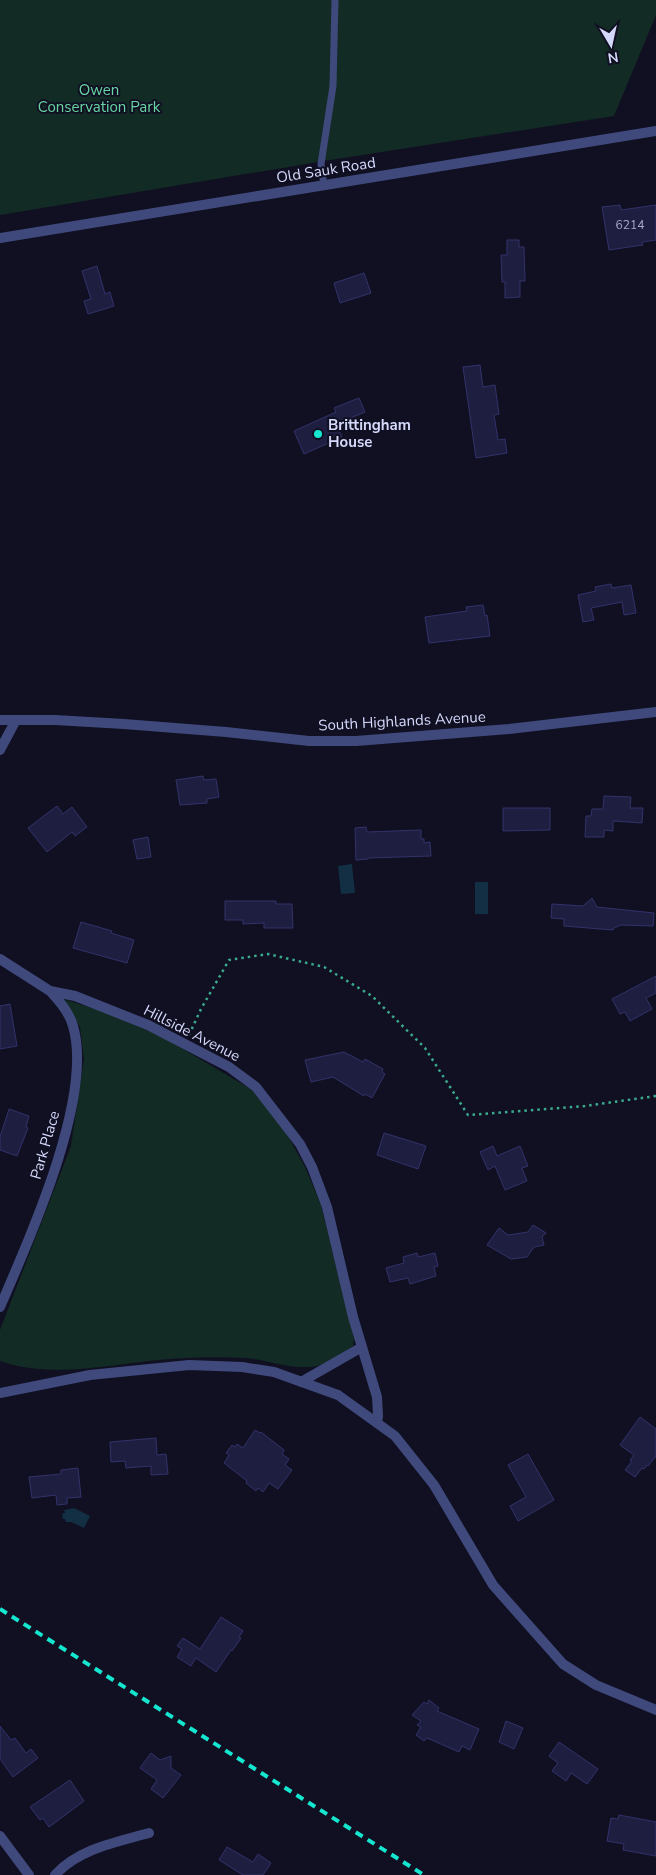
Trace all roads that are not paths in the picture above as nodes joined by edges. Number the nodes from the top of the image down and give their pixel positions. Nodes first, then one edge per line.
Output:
1 (335, 0) edge
2 (656, 131) edge
3 (324, 185) junction
4 (0, 238) edge
5 (656, 712) edge
6 (0, 720) edge
7 (16, 720) junction
8 (0, 750) edge
9 (0, 959) edge
10 (50, 991) junction
11 (0, 1307) edge
12 (362, 1347) junction
13 (301, 1382) junction
14 (0, 1393) edge
15 (377, 1423) junction
16 (656, 1710) edge
17 (149, 1834) dead end
18 (0, 1836) edge
19 (29, 1875) edge
20 (55, 1875) edge

1 - 3 lane
2 - 3 street, Old Sauk Road
3 - 4 street, Old Sauk Road
5 - 7 street, South Highlands Avenue
6 - 7 street, South Highlands Avenue
7 - 8 street
9 - 10 street, Hillside Avenue
10 - 11 street, Park Place
10 - 12 street, Hillside Avenue
12 - 13 street
12 - 15 street, Hillside Avenue
13 - 14 street
13 - 15 street
15 - 16 street
17 - 20 street
18 - 19 street

